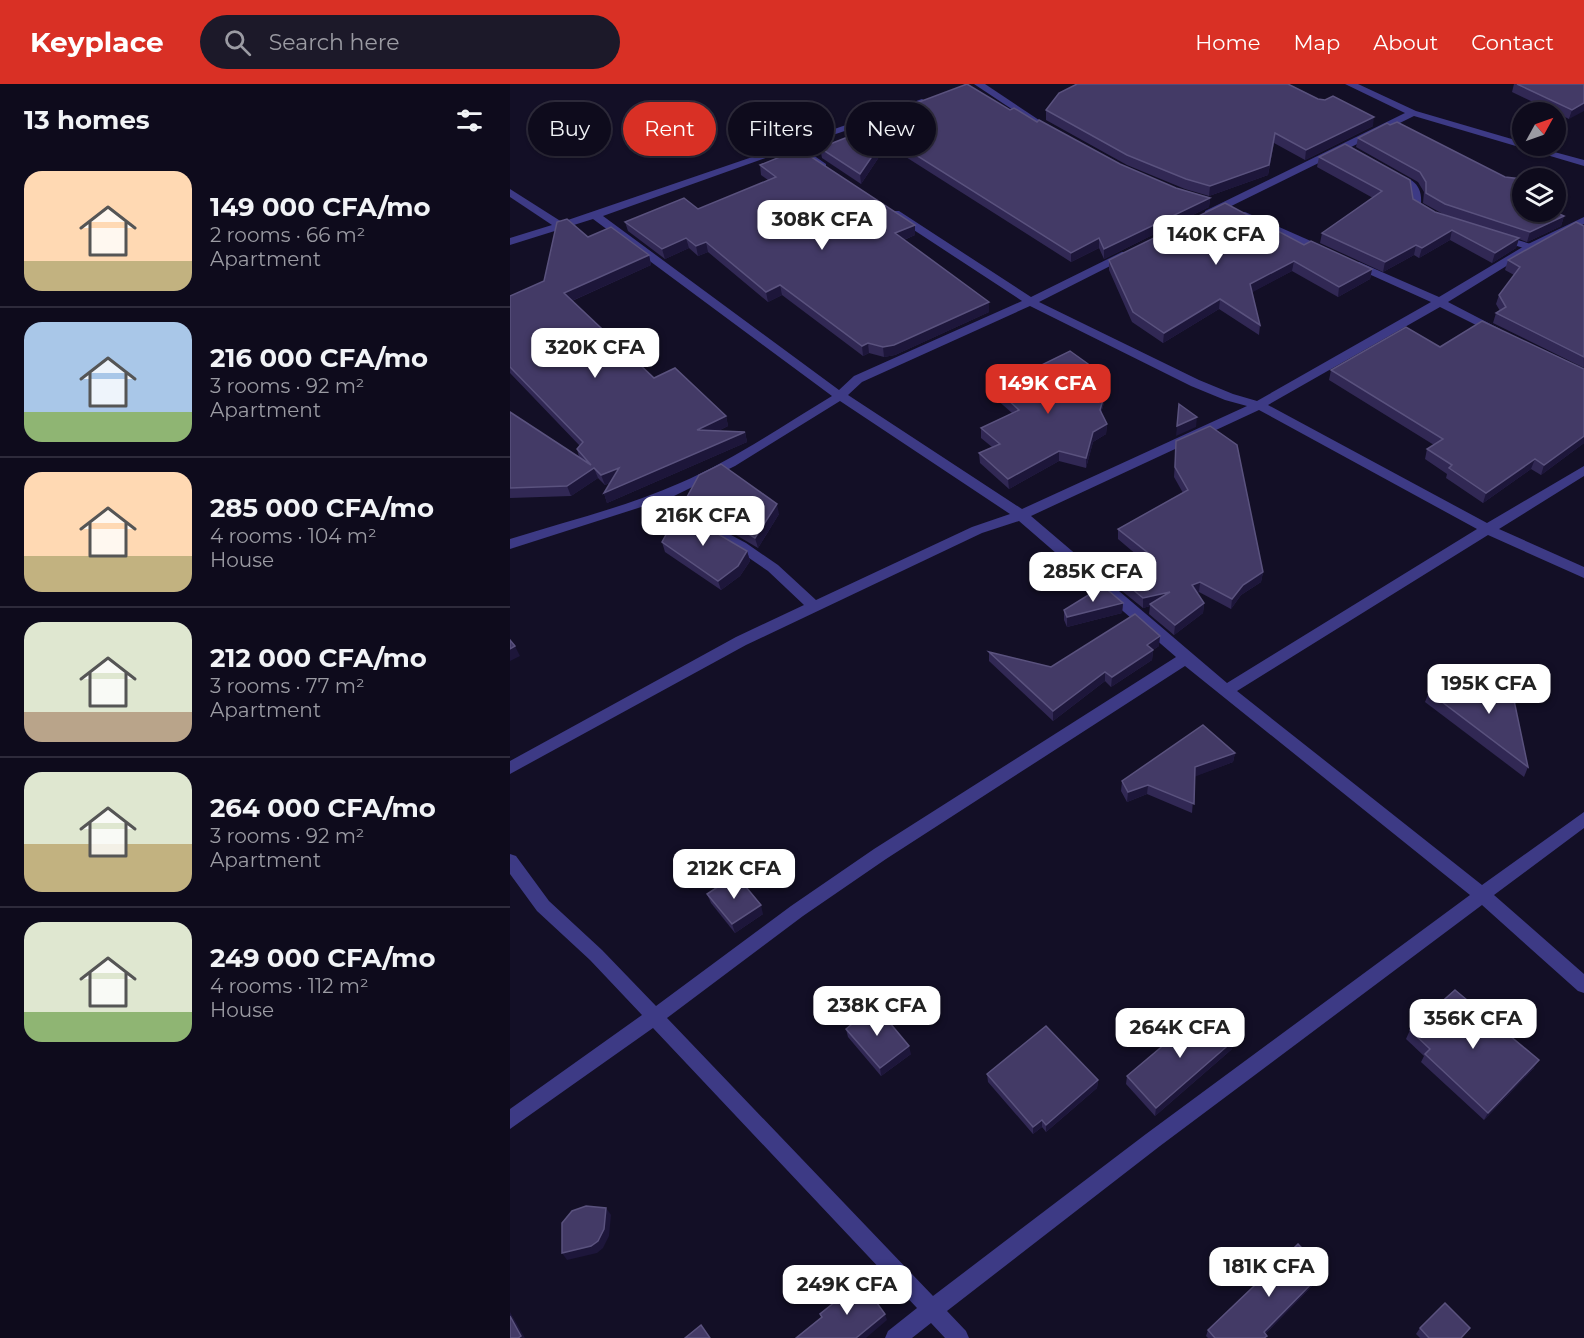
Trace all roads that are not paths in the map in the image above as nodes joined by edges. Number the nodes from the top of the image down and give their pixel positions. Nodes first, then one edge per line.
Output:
1 (978, 84) edge
2 (1350, 84) edge
3 (966, 88) edge
4 (933, 98) edge
5 (1413, 113) junction
6 (834, 131) edge
7 (1053, 132) edge
8 (1512, 142) edge
9 (761, 156) edge
10 (808, 156) edge
11 (1560, 156) edge
12 (1584, 163) edge
13 (1383, 169) edge
14 (835, 175) edge
15 (510, 192) edge
16 (1205, 200) edge
17 (882, 206) edge
18 (1224, 206) junction
19 (595, 215) junction
20 (1438, 218) edge
21 (1584, 219) edge
22 (1193, 221) edge
23 (561, 226) junction
24 (1489, 234) edge
25 (510, 242) edge
26 (1530, 247) junction
27 (1132, 251) edge
28 (1030, 302) junction
29 (1440, 302) junction
30 (1510, 338) edge
31 (840, 396) junction
32 (1258, 405) junction
33 (1584, 470) edge
34 (662, 496) junction
35 (1021, 515) junction
36 (1489, 531) junction
37 (510, 544) edge
38 (1584, 573) edge
39 (814, 606) junction
40 (1186, 658) junction
41 (1227, 690) junction
42 (510, 768) edge
43 (1584, 819) edge
44 (510, 861) edge
45 (1481, 894) junction
46 (1584, 985) edge
47 (653, 1018) junction
48 (510, 1120) edge
49 (931, 1308) junction
50 (895, 1338) edge
51 (959, 1338) edge

1 - 3 street
1 - 7 street
2 - 5 street
4 - 6 street
5 - 8 street
5 - 18 street
9 - 19 street
10 - 14 street
11 - 12 street
13 - 20 street
15 - 23 street
16 - 18 street
17 - 28 street
18 - 22 street
18 - 29 street
19 - 23 street
19 - 31 street
21 - 26 street
23 - 25 street
24 - 26 street
26 - 29 street
27 - 28 street
28 - 31 street
28 - 32 street
29 - 30 street
29 - 32 street
31 - 34 street
31 - 35 street
32 - 35 street
32 - 36 street
33 - 36 street
34 - 37 street
34 - 39 street
35 - 39 street
35 - 40 street
36 - 38 street
36 - 41 street
39 - 42 street
40 - 41 street
40 - 47 street
41 - 45 street
43 - 45 street
44 - 47 street
45 - 46 street
45 - 49 street
47 - 48 street
47 - 49 street
49 - 50 street
49 - 51 street

